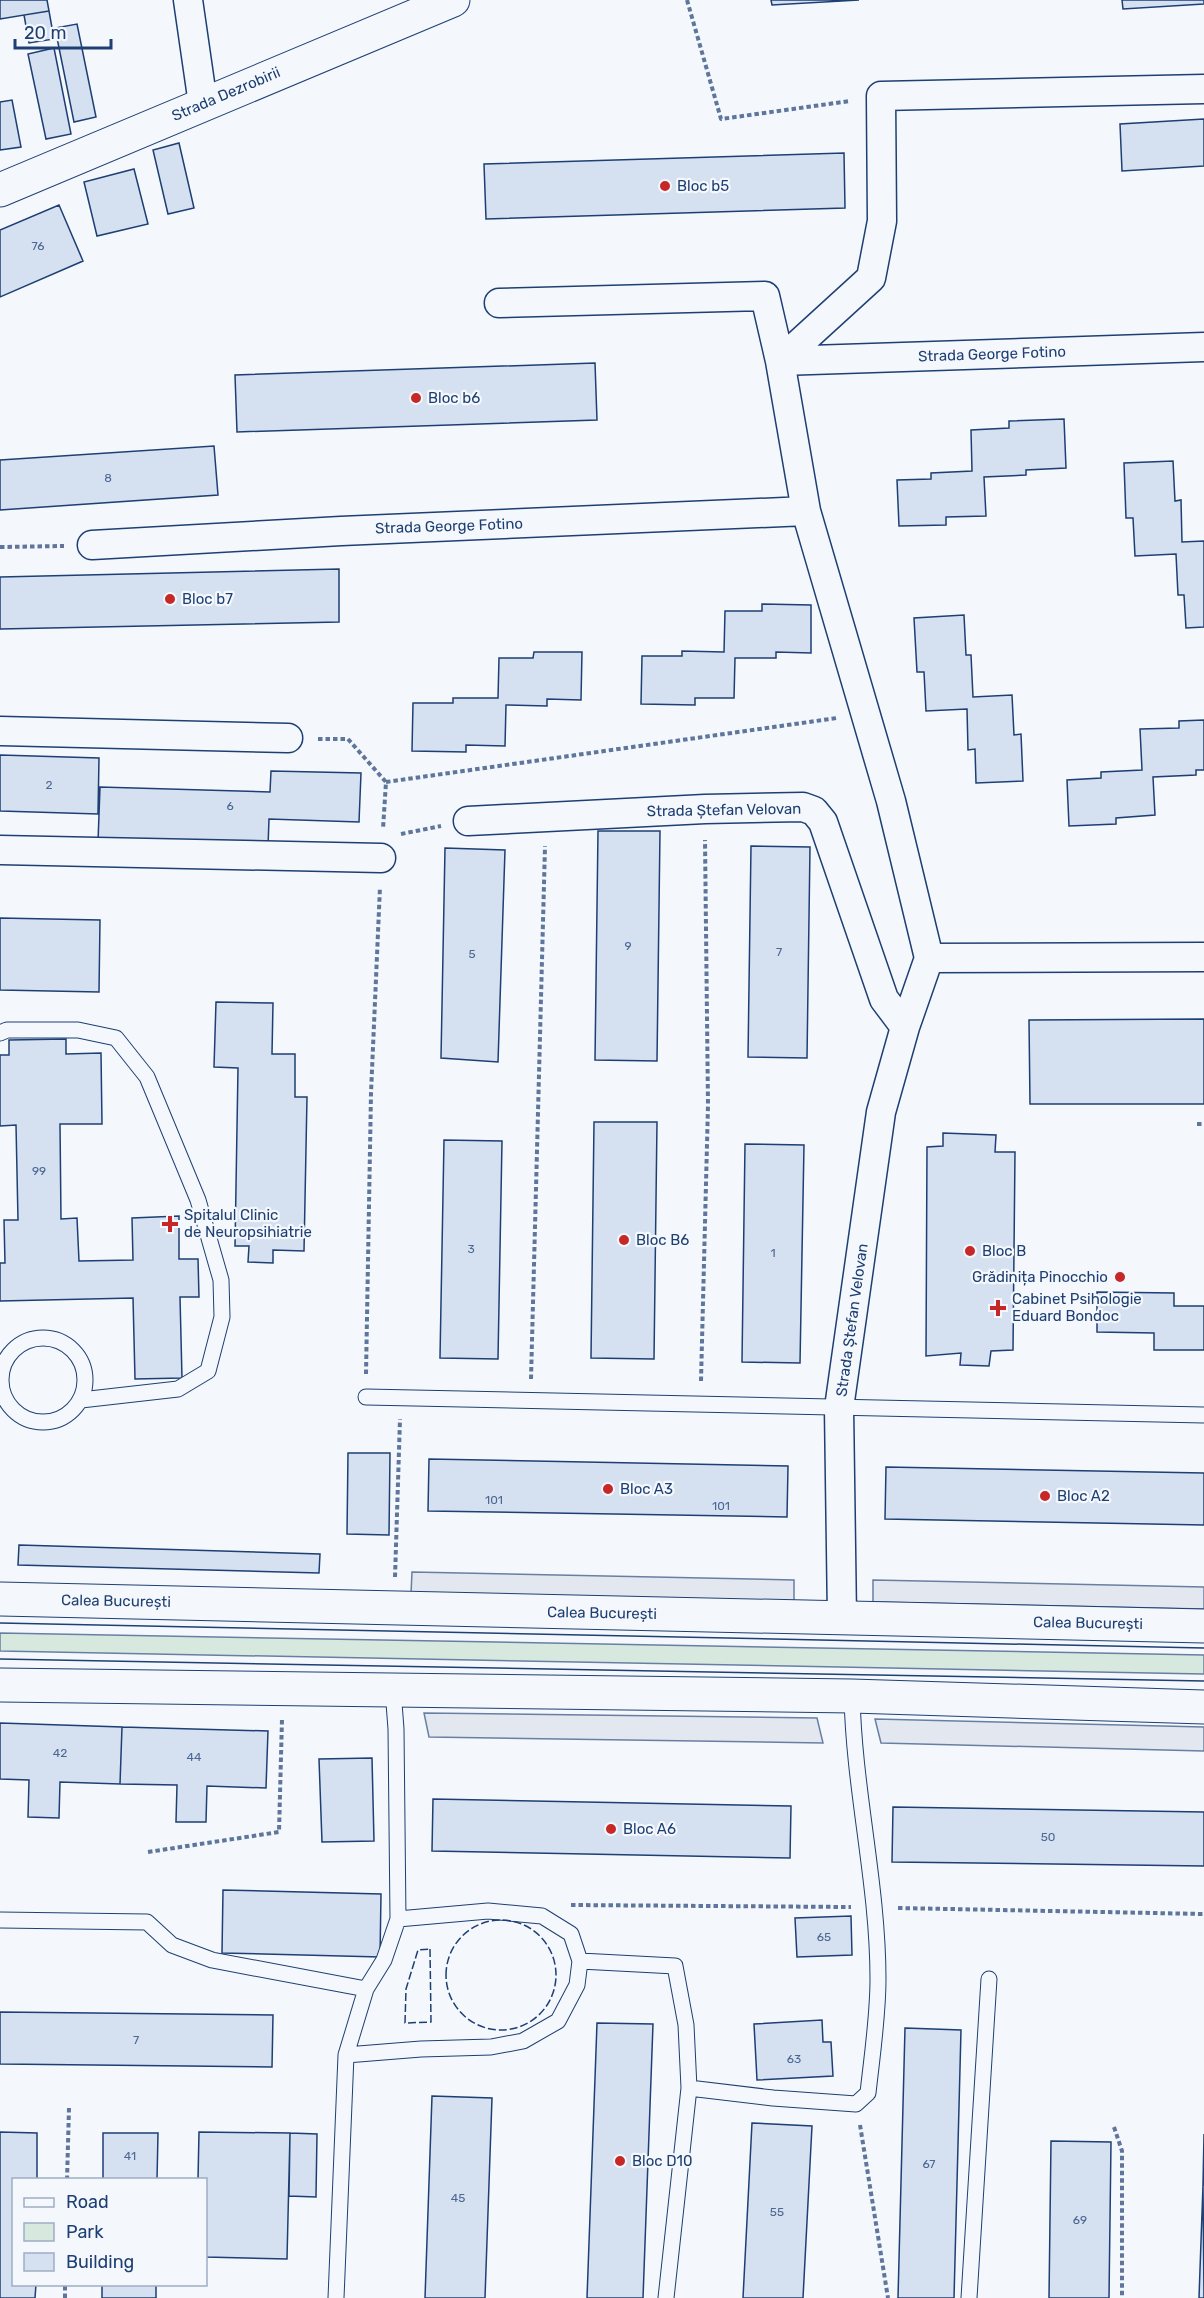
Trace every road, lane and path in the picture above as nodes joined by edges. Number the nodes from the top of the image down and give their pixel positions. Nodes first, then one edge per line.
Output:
1 (188, 0) edge
2 (453, 0) edge
3 (687, 0) edge
4 (1204, 89) edge
5 (881, 96) junction
6 (203, 104) junction
7 (0, 190) edge
8 (499, 303) dead end
9 (1204, 347) edge
10 (780, 361) junction
11 (806, 511) junction
12 (92, 545) joint
13 (0, 547) edge
14 (865, 714) junction
15 (0, 731) edge
16 (288, 738) joint
17 (386, 782) junction
18 (705, 809) junction
19 (545, 816) junction
20 (468, 820) joint
21 (382, 848) junction
22 (0, 850) edge
23 (1204, 957) edge
24 (929, 958) junction
25 (905, 1027) junction
26 (0, 1033) edge
27 (1197, 1124) dead end
28 (1204, 1124) edge
29 (1, 1393) edge
30 (366, 1396) joint
31 (401, 1398) junction
32 (81, 1400) junction
33 (531, 1401) junction
34 (700, 1404) junction
35 (839, 1408) junction
36 (1204, 1415) edge
37 (0, 1599) edge
38 (394, 1608) junction
39 (842, 1618) junction
40 (1204, 1626) edge
41 (0, 1685) edge
42 (393, 1690) junction
43 (852, 1696) junction
44 (1204, 1707) edge
45 (282, 1715) dead end
46 (148, 1852) dead end
47 (566, 1905) dead end
48 (874, 1907) junction
49 (1204, 1914) edge
50 (398, 1919) junction
51 (0, 1920) edge
52 (580, 1961) junction
53 (989, 1979) dead end
54 (366, 1989) junction
55 (346, 2055) junction
56 (689, 2088) junction
57 (856, 2104) junction
58 (69, 2108) dead end
59 (1114, 2127) dead end
60 (67, 2178) edge
61 (336, 2298) edge
62 (666, 2298) edge
63 (888, 2298) edge
64 (969, 2298) edge
65 (1122, 2298) edge

1 - 6 street
2 - 6 main road, Strada Dezrobirii
3 - 5 path
4 - 5 street
5 - 10 street
6 - 7 main road, Strada Dezrobirii
8 - 10 street
9 - 10 street, Strada George Fotino
10 - 11 street
11 - 12 street, Strada George Fotino
11 - 14 street
12 - 13 path
14 - 17 path
14 - 24 street
15 - 16 street
16 - 17 path
17 - 21 path
18 - 19 street, Strada Ștefan Velovan
18 - 25 street, Strada Ștefan Velovan
18 - 34 path
19 - 20 street, Strada Ștefan Velovan
19 - 33 path
20 - 21 path
21 - 22 street
21 - 30 path
23 - 24 street
24 - 25 street, Strada Ștefan Velovan
25 - 35 street, Strada Ștefan Velovan
26 - 32 lane
27 - 28 path
29 - 32 lane
29 - 32 lane
30 - 31 lane
31 - 33 lane
31 - 38 path
33 - 34 lane
34 - 35 lane
35 - 36 lane
35 - 39 street, Strada Ștefan Velovan
37 - 38 main road, Calea București
38 - 39 main road, Calea București
39 - 40 main road, Calea București
41 - 42 main road
42 - 43 main road
42 - 50 lane
43 - 44 main road
43 - 48 lane
45 - 46 path
47 - 48 path
48 - 49 path
48 - 57 lane
50 - 52 lane
50 - 54 lane
51 - 54 lane
52 - 55 lane
52 - 56 lane
53 - 64 lane
54 - 55 lane
55 - 61 lane
56 - 57 lane
56 - 62 lane
57 - 63 path
58 - 60 path
59 - 65 path

